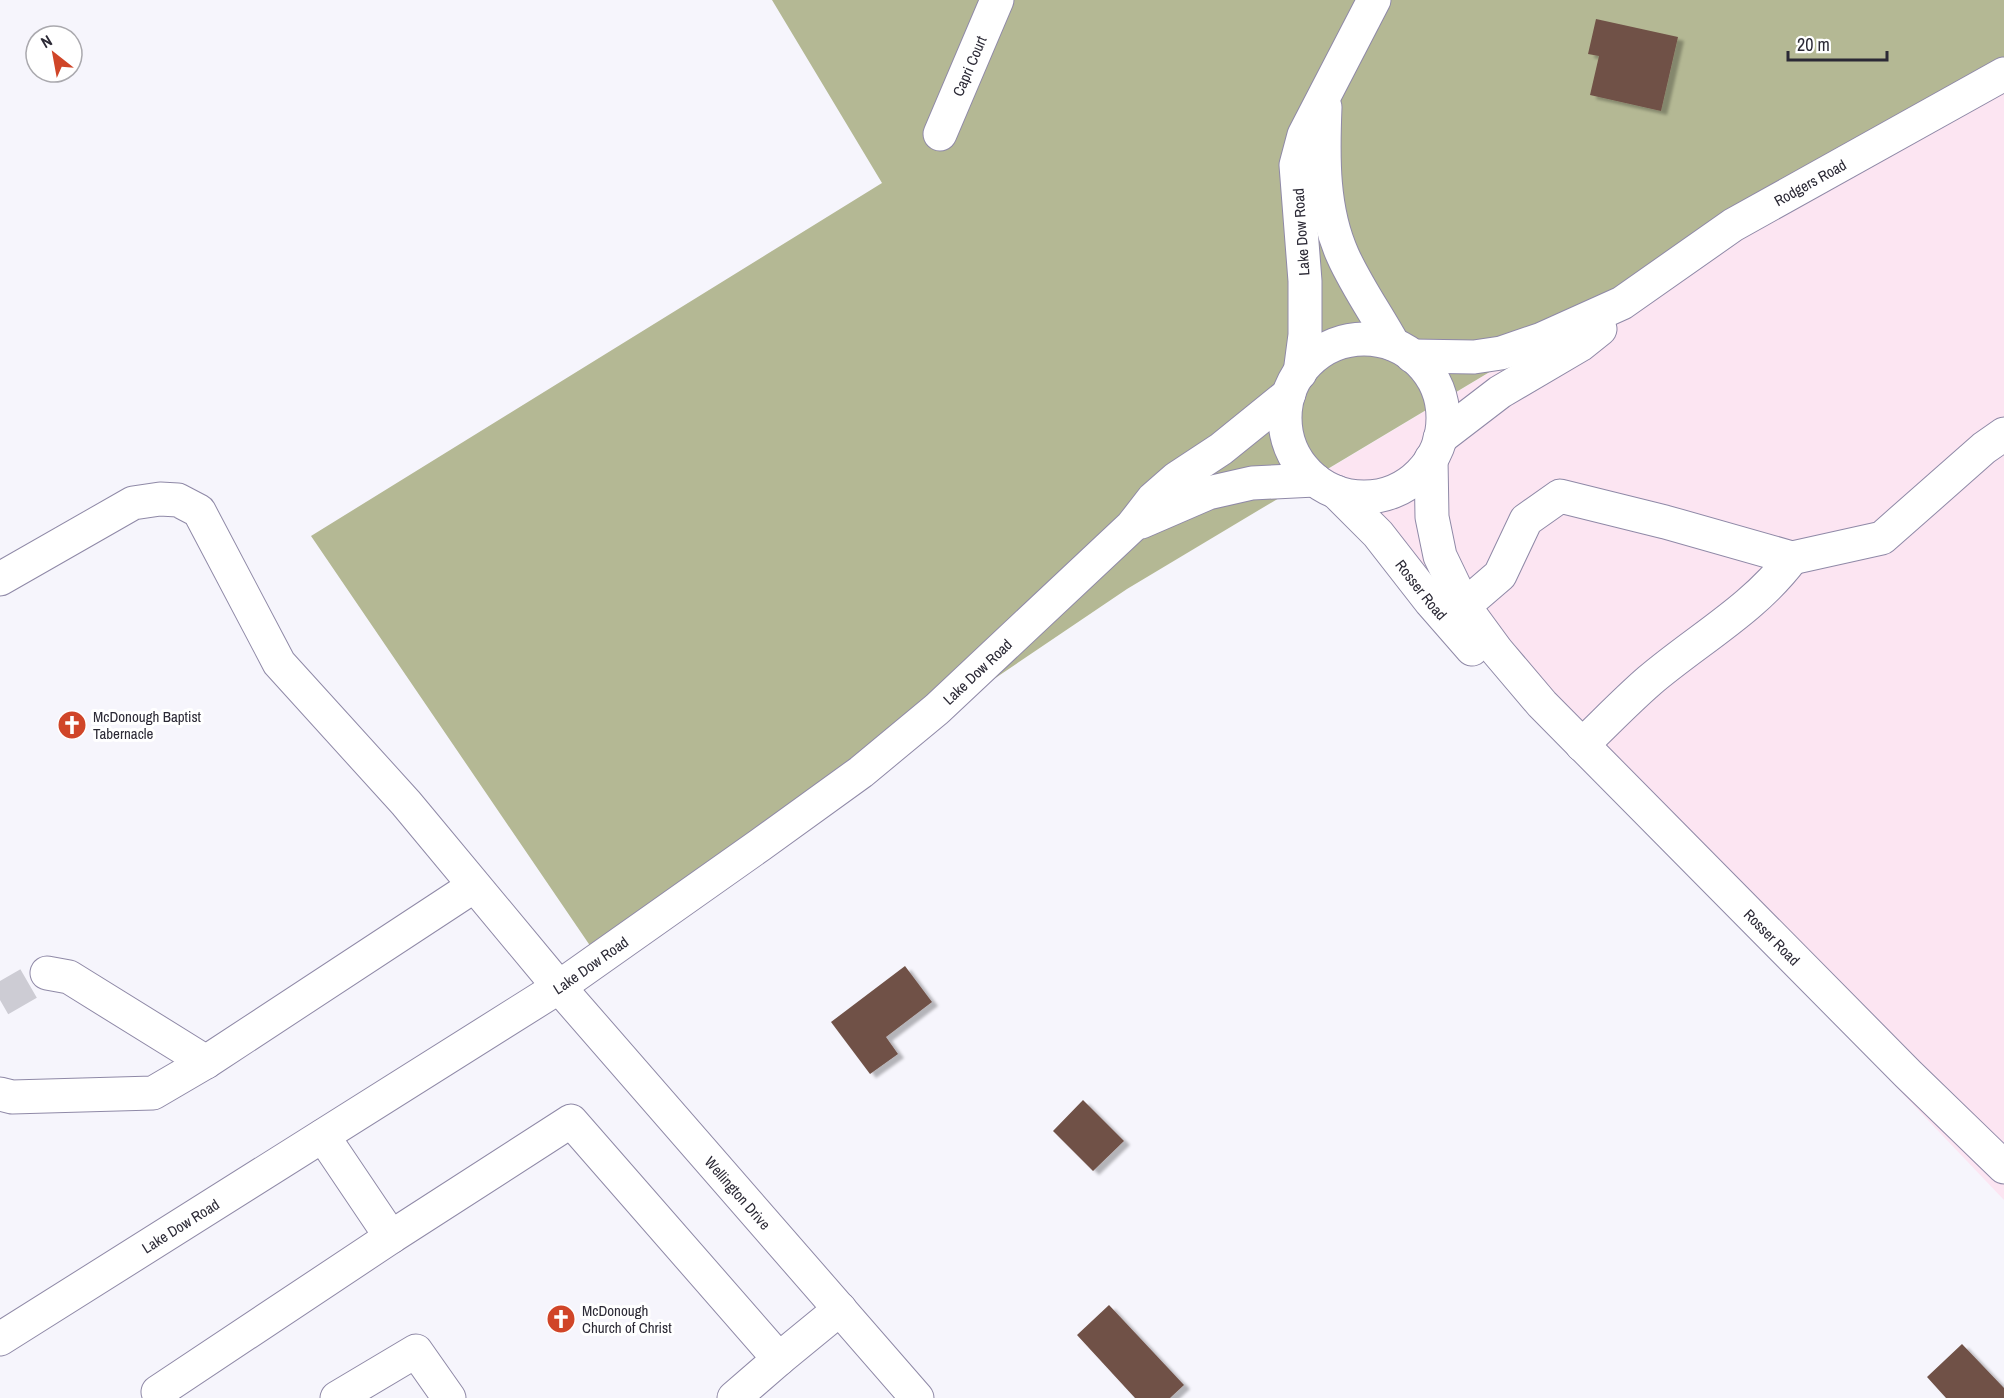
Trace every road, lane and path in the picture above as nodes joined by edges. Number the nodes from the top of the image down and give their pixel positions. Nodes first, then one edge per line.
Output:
1 (997, 0) edge
2 (1374, 0) edge
3 (2004, 74) edge
4 (1325, 97) junction
5 (940, 134) dead end
6 (1622, 303) junction
7 (1403, 350) junction
8 (1294, 383) junction
9 (2004, 434) edge
10 (1436, 448) junction
11 (1326, 486) junction
12 (1132, 526) junction
13 (1792, 558) junction
14 (0, 579) edge
15 (1464, 606) junction
16 (1542, 704) junction
17 (1582, 745) junction
18 (474, 886) junction
19 (46, 973) tunnel mouth
20 (559, 987) junction
21 (206, 1062) junction
22 (0, 1094) edge
23 (323, 1136) junction
24 (2002, 1162) edge
25 (391, 1237) junction
26 (840, 1309) junction
27 (0, 1339) edge
28 (779, 1359) junction
29 (161, 1398) edge
30 (338, 1398) edge
31 (449, 1398) edge
32 (734, 1398) edge
33 (917, 1398) edge

1 - 5 street, Capri Court
2 - 4 street, Lake Dow Road
3 - 6 street, Rodgers Road
4 - 7 street, Lake Dow Road
4 - 8 street, Lake Dow Road
6 - 7 street, Rodgers Road
6 - 10 street, Rodgers Road
7 - 8 street
7 - 10 street
8 - 11 street
8 - 12 street, Lake Dow Road
9 - 13 street
10 - 11 street
10 - 15 street, Rosser Road
11 - 12 street, Lake Dow Road
11 - 16 street, Rosser Road
12 - 20 street, Lake Dow Road
13 - 15 street
13 - 17 street
14 - 18 street, Wellington Drive
15 - 16 street, Rosser Road
16 - 17 street, Rosser Road
17 - 24 street, Rosser Road
18 - 20 street, Wellington Drive
18 - 21 street
19 - 21 street
20 - 23 street, Lake Dow Road
20 - 26 street, Wellington Drive
21 - 22 street
23 - 25 street
23 - 27 street, Lake Dow Road
25 - 28 street
25 - 29 street
26 - 28 street
26 - 33 street, Wellington Drive
28 - 32 street
30 - 31 street

